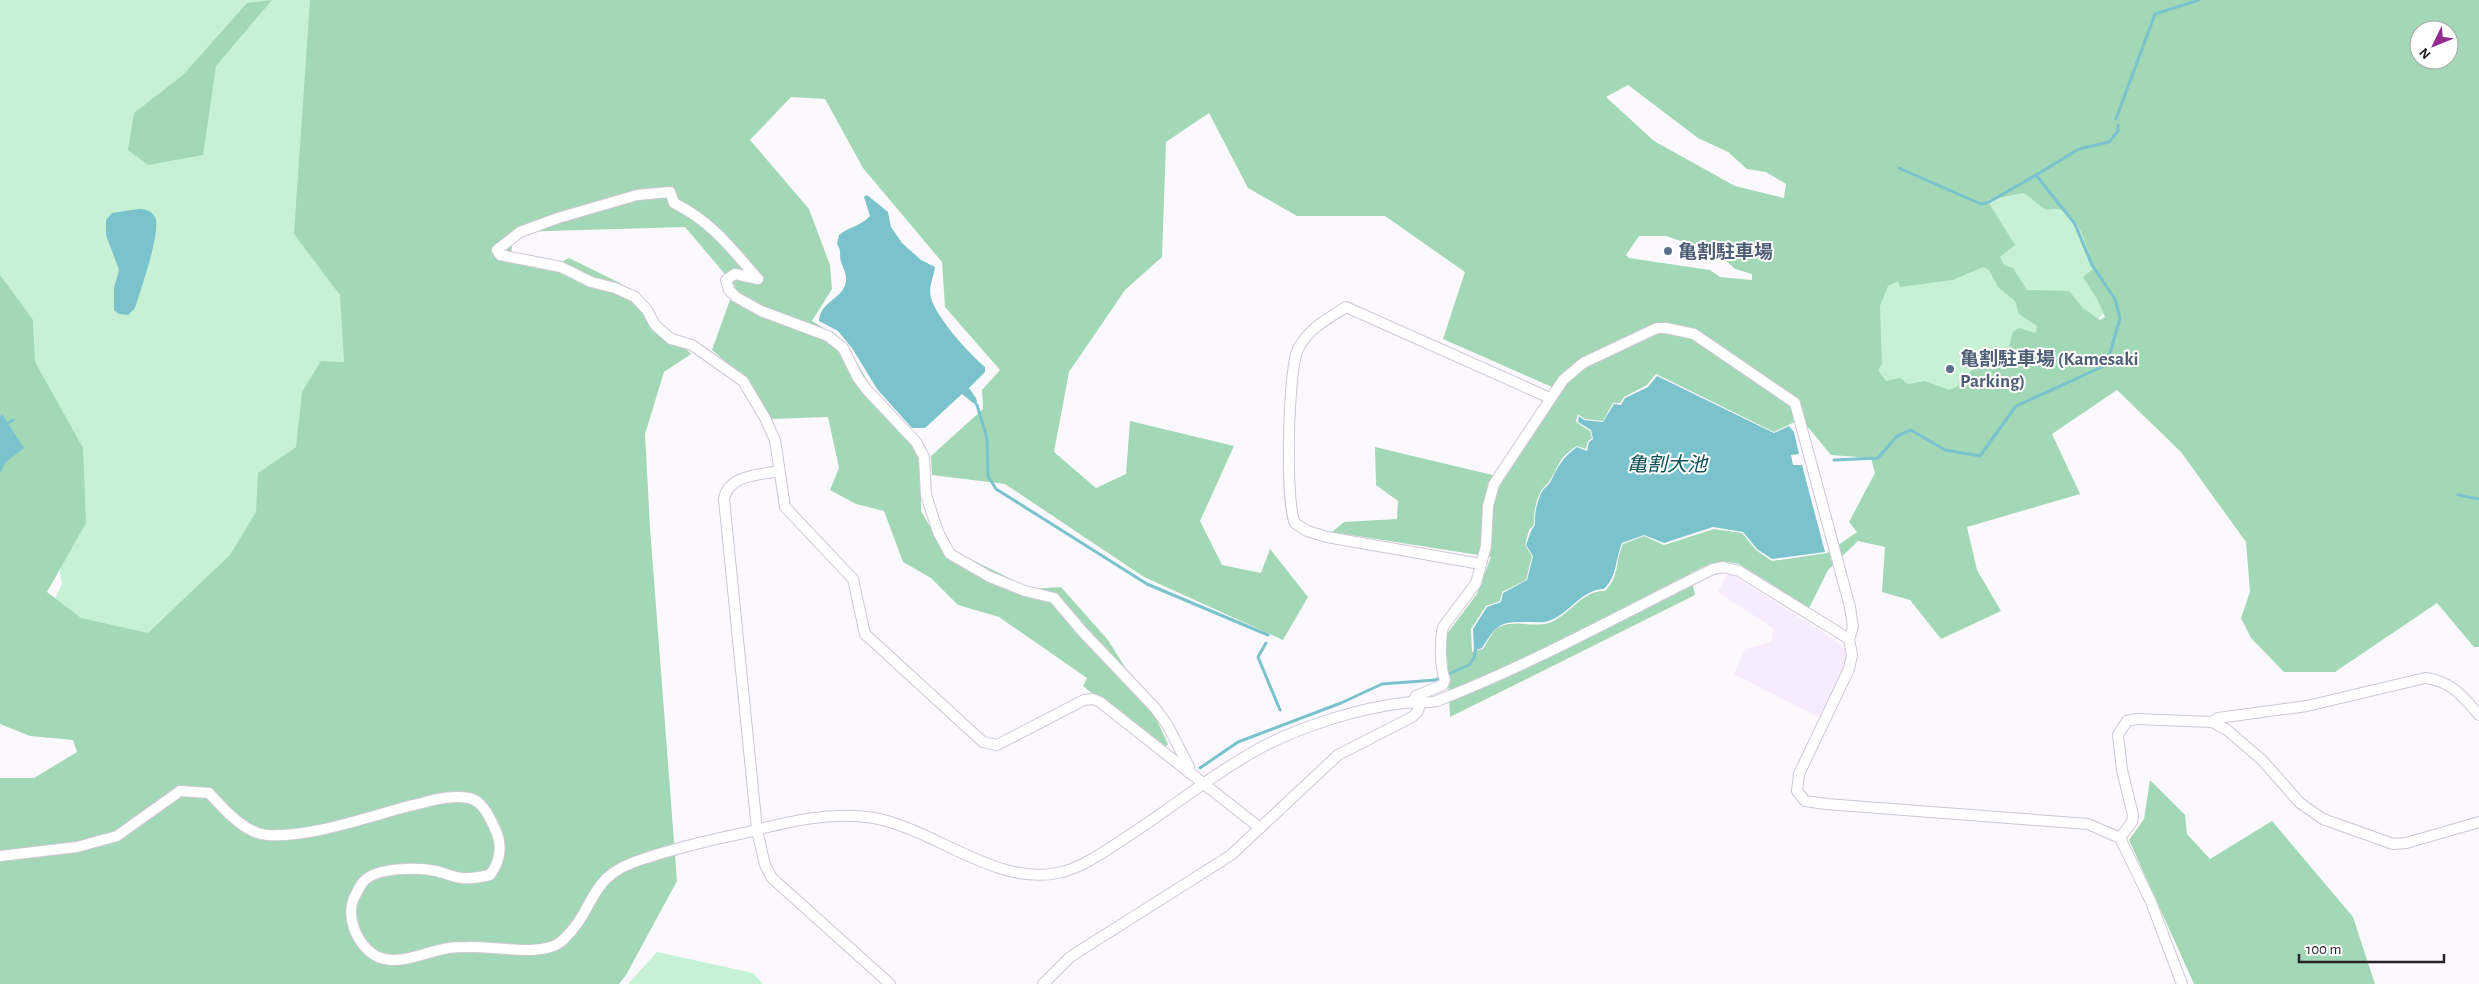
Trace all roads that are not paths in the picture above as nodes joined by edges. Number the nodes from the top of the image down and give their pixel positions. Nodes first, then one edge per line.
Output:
1 (1550, 398) junction
2 (779, 471) junction
3 (1481, 564) junction
4 (1849, 639) junction
5 (1416, 703) junction
6 (2479, 715) edge
7 (2212, 722) junction
8 (1188, 772) junction
9 (1204, 784) junction
10 (2479, 822) edge
11 (1260, 828) junction
12 (757, 830) junction
13 (2120, 838) junction
14 (0, 856) edge
15 (890, 984) edge
16 (1043, 984) edge
17 (2182, 984) edge

1 - 3 street
1 - 3 street
1 - 4 street
2 - 8 street
2 - 8 street
2 - 12 street
3 - 5 street
4 - 5 street
4 - 13 street
5 - 9 street
5 - 11 street
6 - 7 street
7 - 10 street
7 - 13 street
8 - 9 street
9 - 11 street
9 - 12 street
11 - 16 street
12 - 14 street
12 - 15 street
13 - 17 street

